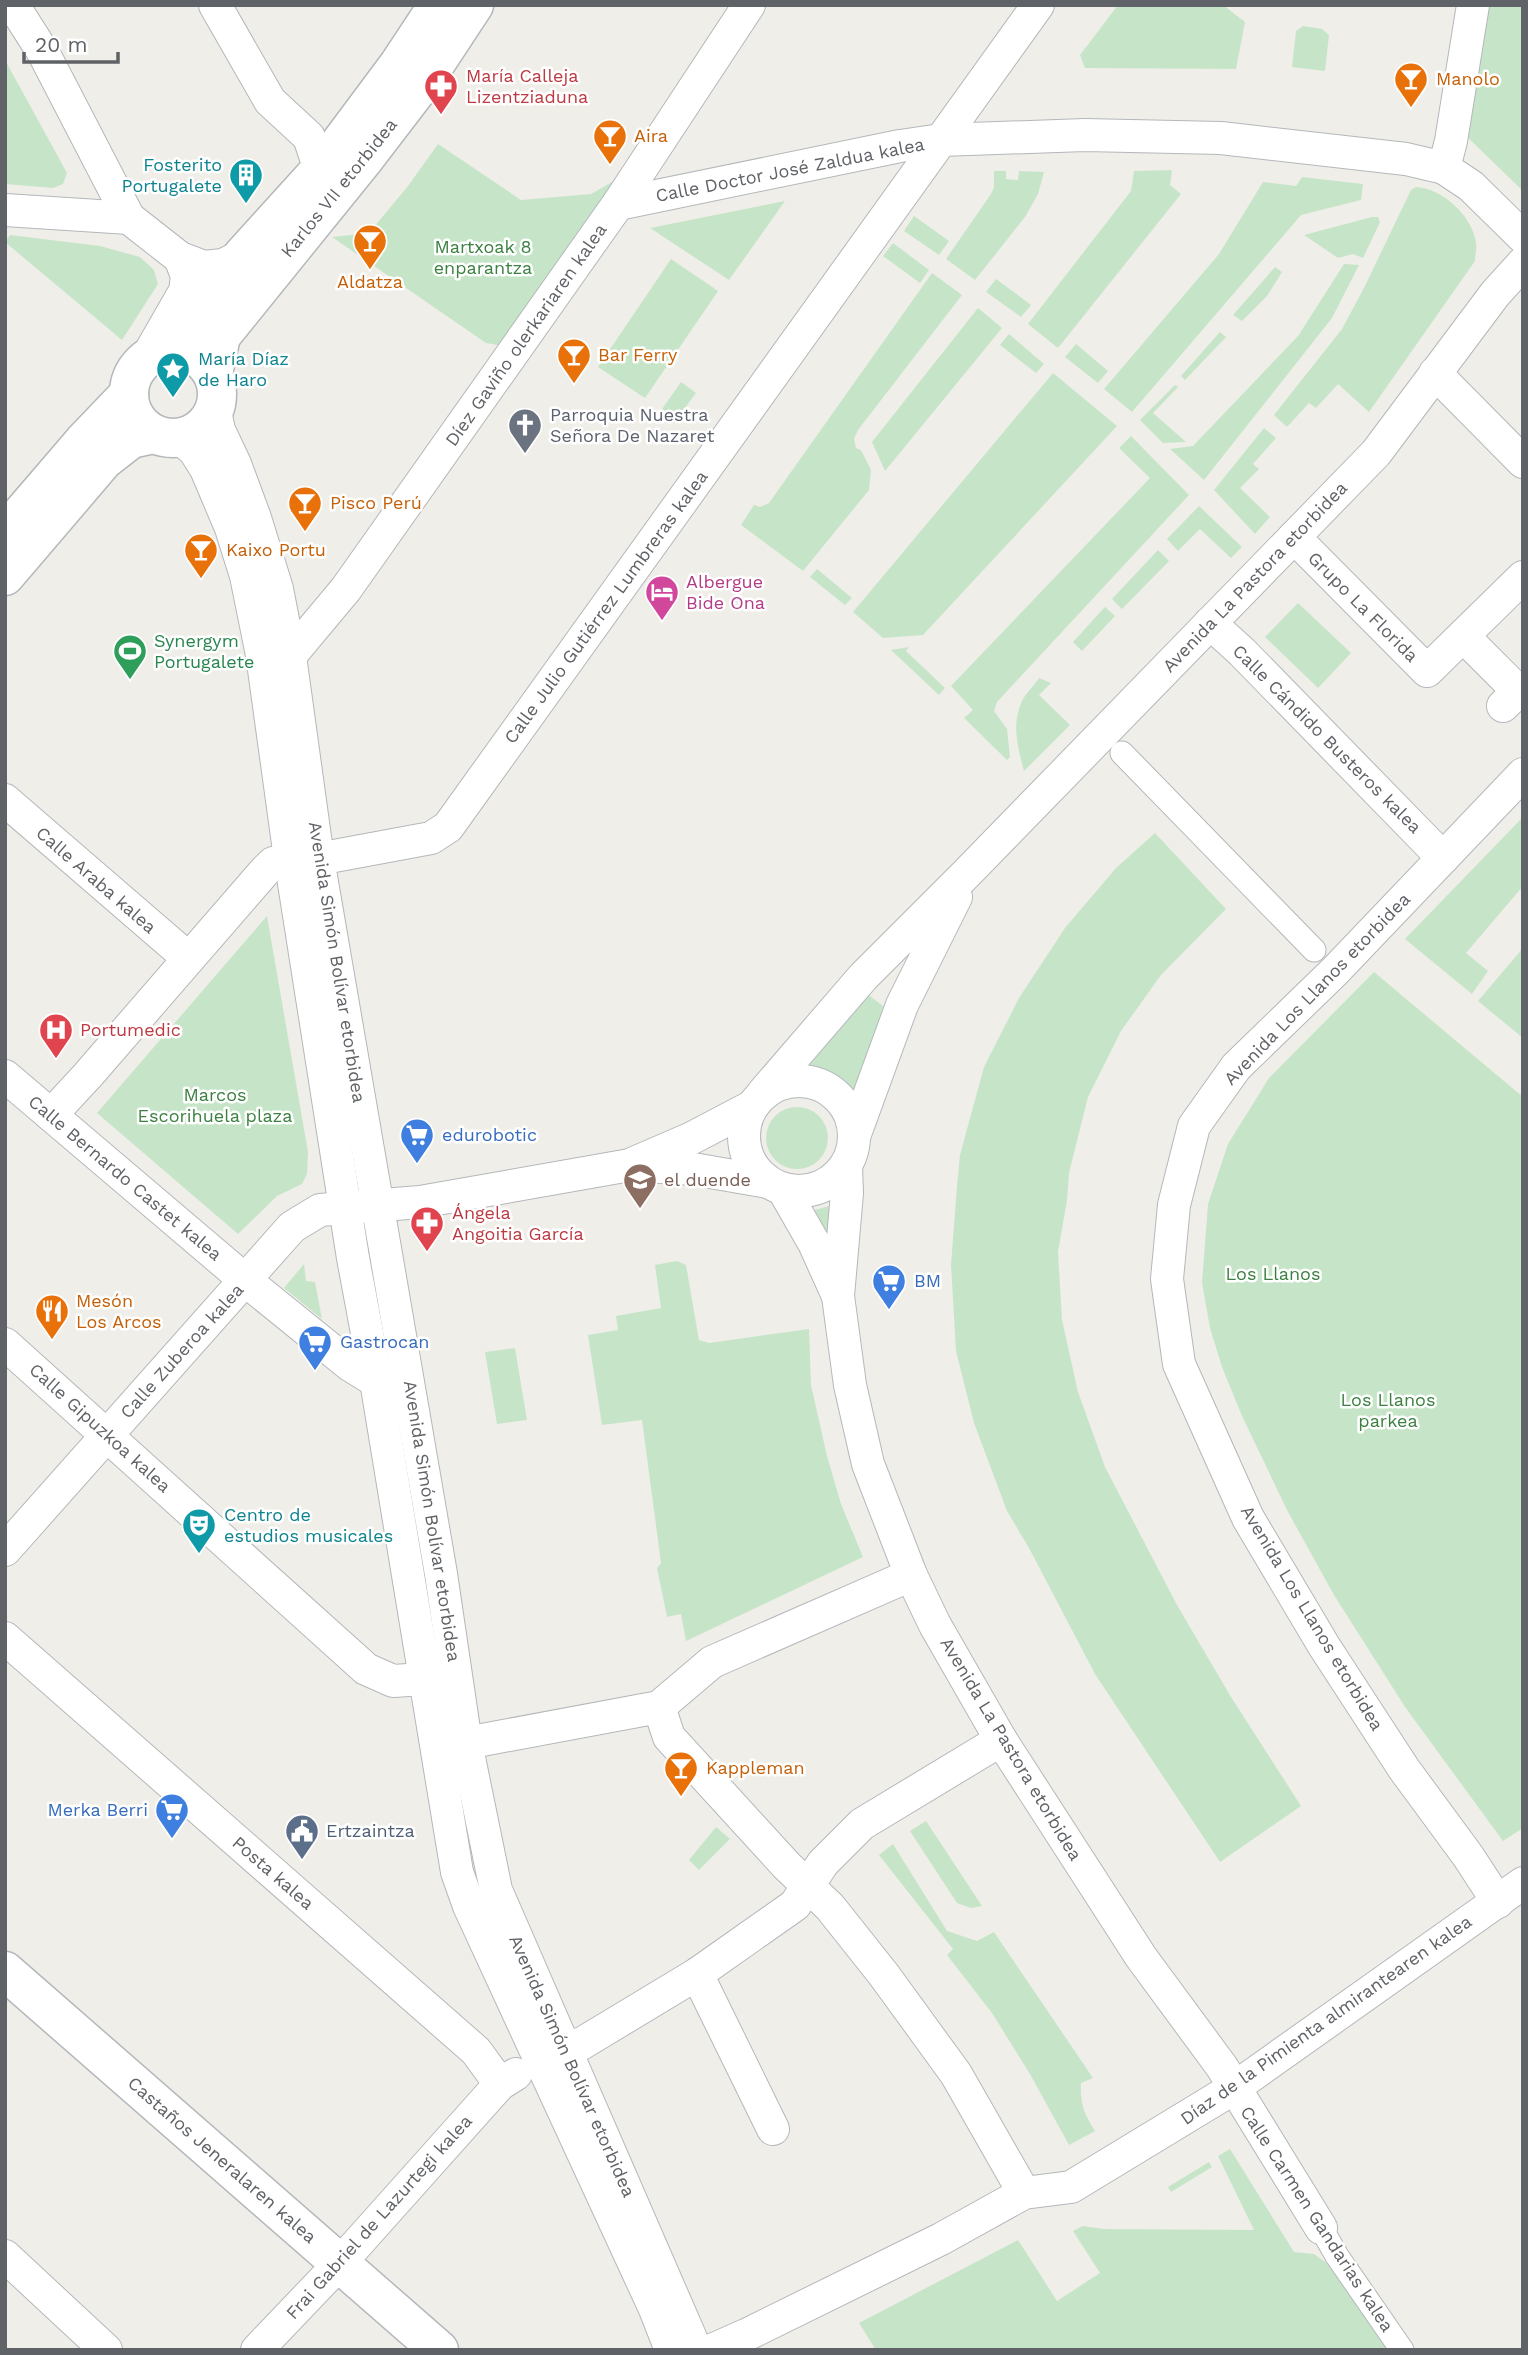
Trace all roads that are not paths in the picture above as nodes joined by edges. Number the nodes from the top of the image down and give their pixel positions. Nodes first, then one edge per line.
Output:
1 (13, 5) edge
2 (215, 5) edge
3 (438, 5) edge
4 (474, 5) edge
5 (749, 5) edge
6 (1038, 5) edge
7 (1473, 5) edge
8 (941, 140) junction
9 (324, 148) junction
10 (100, 158) junction
11 (1444, 168) junction
12 (618, 204) junction
13 (324, 207) junction
14 (5, 210) edge
15 (56, 213) junction
16 (130, 218) junction
17 (1523, 237) edge
18 (243, 254) junction
19 (180, 258) junction
20 (1523, 263) edge
21 (157, 354) junction
22 (1435, 373) junction
23 (213, 374) junction
24 (129, 394) junction
25 (215, 411) junction
26 (167, 436) junction
27 (1523, 461) edge
28 (5, 533) edge
29 (1294, 537) junction
30 (5, 576) edge
31 (1523, 577) edge
32 (1210, 623) junction
33 (1462, 636) junction
34 (277, 659) junction
35 (1503, 706) dead end
36 (1122, 754) dead end
37 (1523, 774) edge
38 (5, 800) edge
39 (1443, 858) junction
40 (304, 859) junction
41 (967, 873) junction
42 (1314, 950) dead end
43 (187, 958) junction
44 (5, 1076) edge
45 (757, 1100) junction
46 (51, 1115) junction
47 (855, 1134) junction
48 (630, 1165) junction
49 (846, 1166) junction
50 (776, 1186) junction
51 (378, 1206) junction
52 (346, 1208) junction
53 (245, 1280) junction
54 (838, 1296) junction
55 (5, 1345) edge
56 (376, 1381) junction
57 (108, 1435) junction
58 (5, 1550) edge
59 (911, 1575) junction
60 (5, 1638) edge
61 (425, 1679) junction
62 (659, 1707) junction
63 (1001, 1740) junction
64 (466, 1743) junction
65 (1523, 1883) edge
66 (807, 1885) junction
67 (1498, 1902) junction
68 (5, 1971) edge
69 (697, 1974) junction
70 (552, 2054) junction
71 (500, 2084) junction
72 (1234, 2088) junction
73 (773, 2129) dead end
74 (1024, 2193) junction
75 (1321, 2228) joint
76 (5, 2256) edge
77 (340, 2263) junction
78 (106, 2350) edge
79 (257, 2350) edge
80 (439, 2350) edge
81 (671, 2350) edge
82 (696, 2350) edge
83 (712, 2350) edge
84 (1402, 2350) edge

1 - 10 street
2 - 9 street
3 - 9 street, Karlos VII etorbidea
4 - 13 street, Karlos VII etorbidea
5 - 12 street, Díez Gaviño olerkariaren kalea
6 - 8 street, Calle Julio Gutiérrez Lumbreras kalea
7 - 11 street
8 - 11 street, Calle Doctor José Zaldua kalea
8 - 12 street, Calle Doctor José Zaldua kalea
8 - 40 street, Calle Julio Gutiérrez Lumbreras kalea
9 - 13 street
9 - 18 street, Karlos VII etorbidea
10 - 15 street
10 - 16 street
11 - 17 street, Calle Doctor José Zaldua kalea
12 - 34 street, Díez Gaviño olerkariaren kalea
13 - 23 street, Karlos VII etorbidea
14 - 15 street
15 - 16 street
16 - 19 street
18 - 19 street
18 - 21 street, Karlos VII etorbidea
19 - 21 street
20 - 22 street, Avenida La Pastora etorbidea
21 - 23 street
21 - 24 street
22 - 27 street
22 - 29 street, Avenida La Pastora etorbidea
23 - 25 street
24 - 26 street
24 - 28 street
25 - 26 street
25 - 34 street, Avenida Simón Bolívar etorbidea
26 - 30 street
26 - 34 street, Avenida Simón Bolívar etorbidea
29 - 32 street, Avenida La Pastora etorbidea
29 - 33 street, Grupo La Florida
31 - 33 street, Grupo La Florida
32 - 39 street, Calle Cándido Busteros kalea
32 - 41 street, Avenida La Pastora etorbidea
33 - 35 street
34 - 40 street, Avenida Simón Bolívar etorbidea
36 - 42 street
37 - 39 street, Avenida Los Llanos etorbidea
38 - 43 street, Calle Araba kalea
39 - 67 street, Avenida Los Llanos etorbidea
40 - 43 street
40 - 51 street, Avenida Simón Bolívar etorbidea
40 - 52 street, Avenida Simón Bolívar etorbidea
41 - 45 street, Avenida La Pastora etorbidea
41 - 47 street, Avenida La Pastora etorbidea
43 - 46 street
44 - 46 street, Calle Bernardo Castet kalea
45 - 47 street
45 - 48 street
45 - 50 street
46 - 53 street, Calle Bernardo Castet kalea
47 - 49 street
48 - 50 street
48 - 51 street, Calle Zuberoa kalea
49 - 50 street
49 - 54 street, Avenida La Pastora etorbidea
50 - 54 street, Avenida La Pastora etorbidea
51 - 52 street, Calle Zuberoa kalea
51 - 64 street, Avenida Simón Bolívar etorbidea
52 - 53 street, Calle Zuberoa kalea
52 - 56 street, Avenida Simón Bolívar etorbidea
53 - 56 street, Calle Bernardo Castet kalea
53 - 57 street, Calle Zuberoa kalea
54 - 59 street, Avenida La Pastora etorbidea
55 - 57 street, Calle Gipuzkoa kalea
56 - 61 street, Avenida Simón Bolívar etorbidea
57 - 58 street, Calle Zuberoa kalea
57 - 61 street, Calle Gipuzkoa kalea
59 - 62 street
59 - 63 street, Avenida La Pastora etorbidea
60 - 71 street, Posta kalea
61 - 70 street, Avenida Simón Bolívar etorbidea
62 - 64 street
62 - 66 street
63 - 66 street
63 - 72 street, Avenida La Pastora etorbidea
64 - 70 street, Avenida Simón Bolívar etorbidea
65 - 67 street, Díaz de la Pimienta almirantearen kalea
66 - 69 street
66 - 74 street
67 - 72 street, Díaz de la Pimienta almirantearen kalea
68 - 77 street, Castaños Jeneralaren kalea
69 - 70 street
69 - 73 street
70 - 71 street
70 - 81 street, Avenida Simón Bolívar etorbidea
70 - 82 street, Avenida Simón Bolívar etorbidea
71 - 77 street, Frai Gabriel de Lazurtegi kalea
72 - 74 street, Díaz de la Pimienta almirantearen kalea
72 - 75 street, Calle Carmen Gandarias kalea
74 - 83 street, Díaz de la Pimienta almirantearen kalea
75 - 84 street, Calle Carmen Gandarias kalea
76 - 78 street
77 - 79 street, Frai Gabriel de Lazurtegi kalea
77 - 80 street, Castaños Jeneralaren kalea

